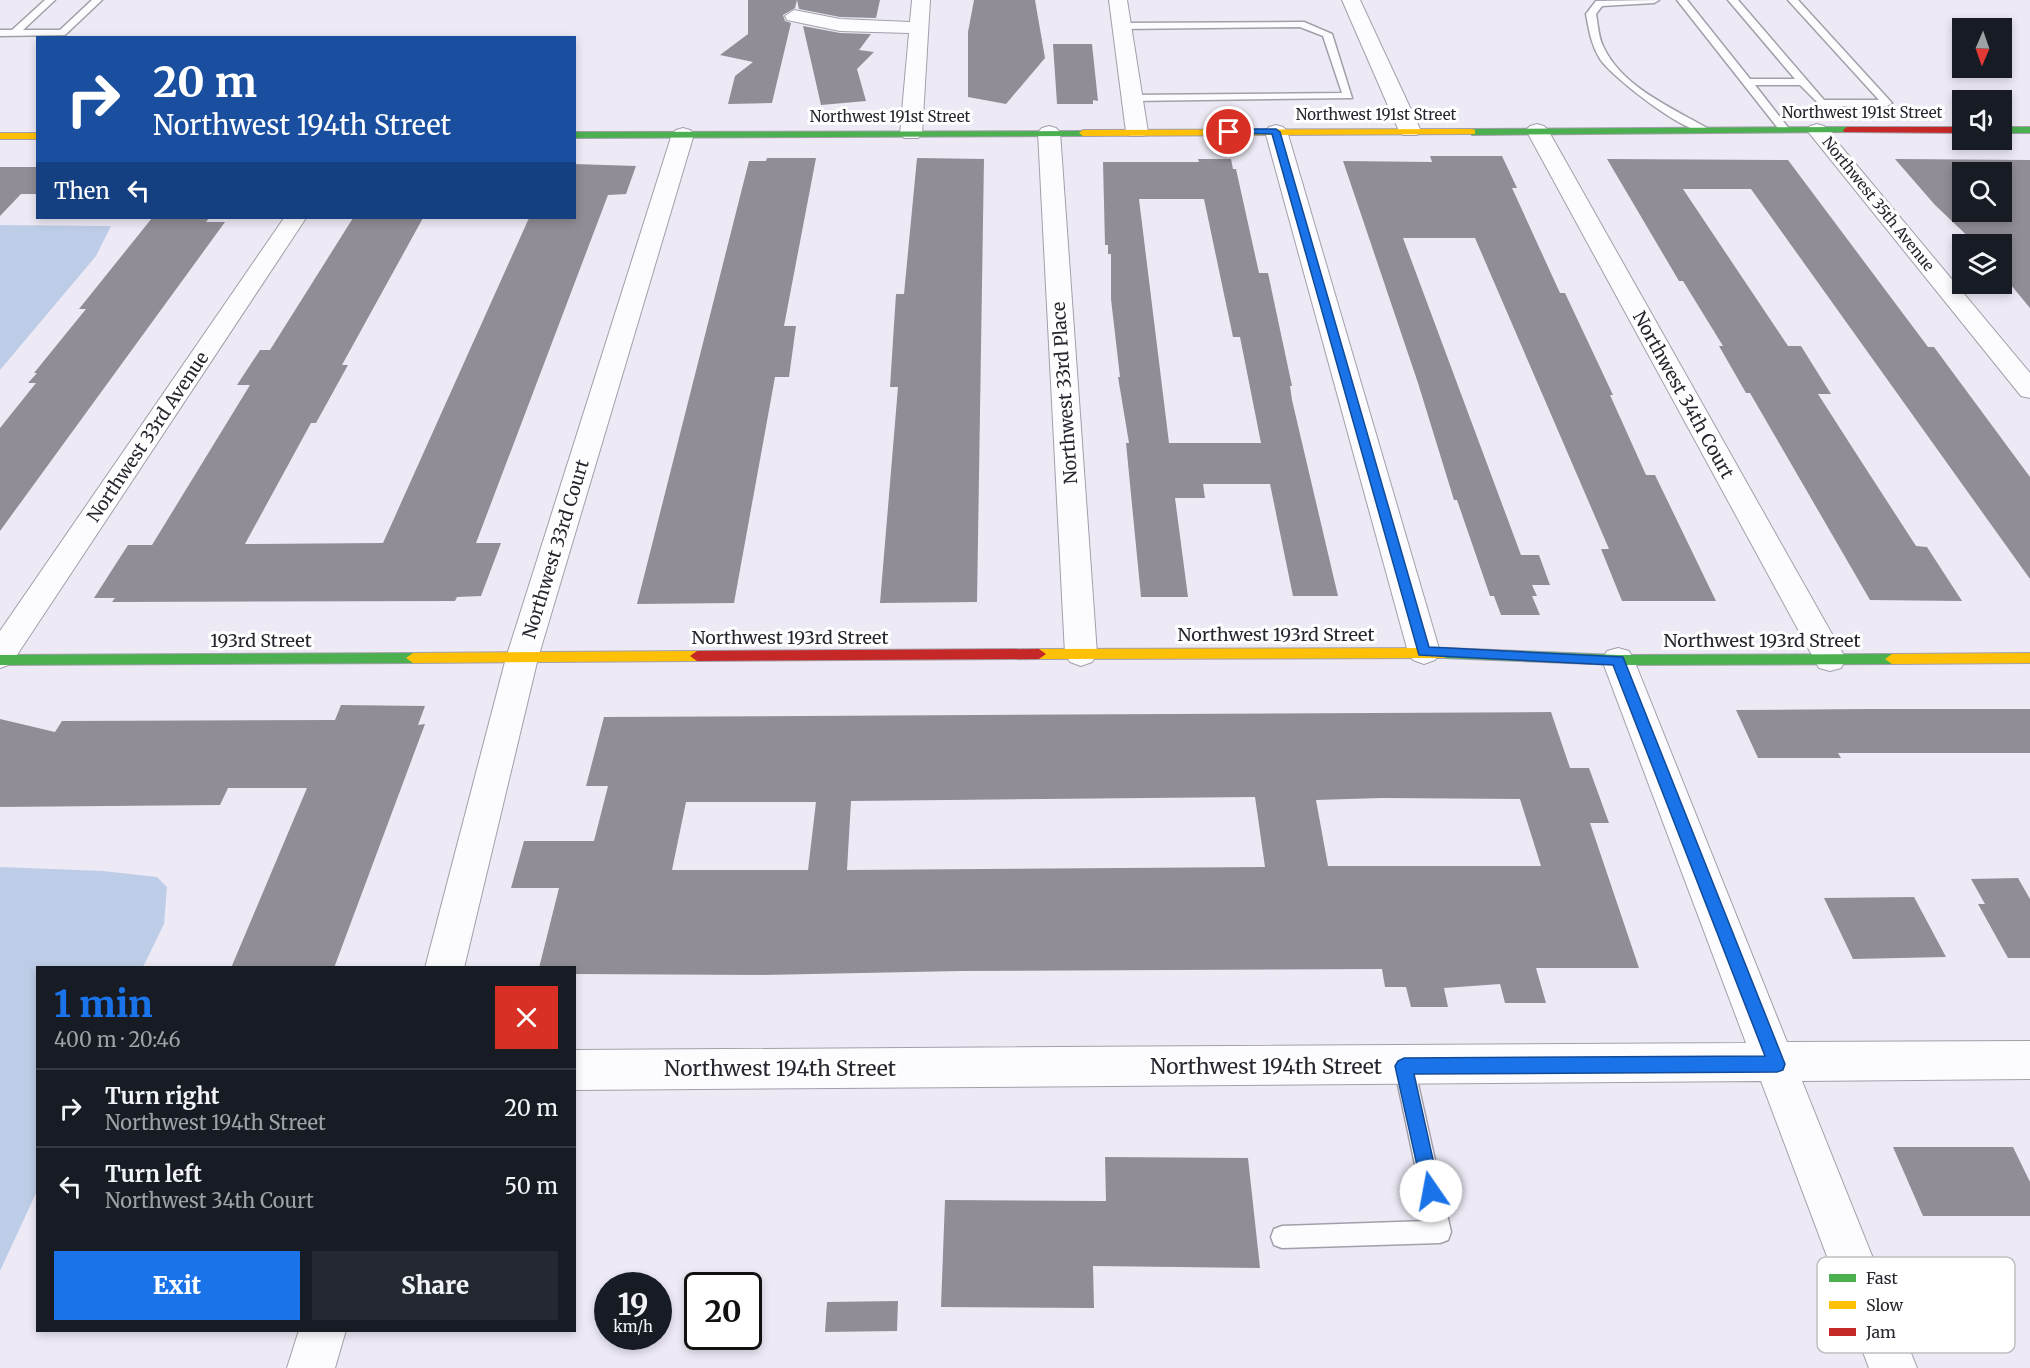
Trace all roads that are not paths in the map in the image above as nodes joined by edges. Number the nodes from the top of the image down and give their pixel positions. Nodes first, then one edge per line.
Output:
1 (50, 0) edge
2 (97, 0) edge
3 (921, 0) edge
4 (1118, 0) edge
5 (1351, 0) edge
6 (1654, 0) edge
7 (1682, 0) edge
8 (1733, 0) edge
9 (1793, 0) edge
10 (794, 16) dead end
11 (1121, 26) junction
12 (920, 28) junction
13 (0, 33) edge
14 (14, 33) junction
15 (1747, 82) junction
16 (1803, 82) junction
17 (1132, 98) junction
18 (1537, 130) junction
19 (1703, 130) junction
20 (1785, 130) junction
21 (1817, 130) junction
22 (1952, 130) edge
23 (2012, 130) edge
24 (2030, 130) edge
25 (1410, 131) junction
26 (1049, 132) junction
27 (1137, 132) junction
28 (1276, 132) junction
29 (683, 134) junction
30 (911, 134) junction
31 (576, 135) edge
32 (0, 136) edge
33 (36, 136) edge
34 (294, 219) edge
35 (2030, 390) edge
36 (1424, 652) junction
37 (1081, 654) junction
38 (0, 656) edge
39 (522, 658) junction
40 (1830, 658) junction
41 (2030, 658) edge
42 (0, 660) edge
43 (1618, 660) junction
44 (445, 966) edge
45 (2030, 1060) edge
46 (1777, 1064) junction
47 (1404, 1066) junction
48 (576, 1070) edge
49 (1282, 1237) dead end
50 (1851, 1257) edge
51 (321, 1332) edge
52 (1887, 1353) edge
53 (311, 1368) edge
54 (1893, 1368) edge

1 - 14 lane
2 - 14 lane
3 - 12 street
4 - 11 street
5 - 25 street
6 - 19 lane
7 - 15 lane
8 - 16 lane
9 - 16 lane
10 - 12 street
11 - 17 street
11 - 17 lane
12 - 30 street
13 - 14 lane
15 - 16 lane
15 - 20 lane
17 - 27 street
18 - 19 street, Northwest 191st Street
18 - 25 street, Northwest 191st Street
18 - 40 street, Northwest 34th Court
19 - 20 street, Northwest 191st Street
20 - 21 street, Northwest 191st Street
21 - 22 street, Northwest 191st Street
21 - 35 street, Northwest 35th Avenue
23 - 24 street
25 - 28 street, Northwest 191st Street
26 - 27 street, Northwest 191st Street
26 - 30 street, Northwest 191st Street
26 - 37 street, Northwest 33rd Place
27 - 28 street, Northwest 191st Street
28 - 36 street
29 - 30 street, Northwest 191st Street
29 - 31 street, Northwest 191st Street
29 - 39 street, Northwest 33rd Court
32 - 33 street
34 - 38 street, Northwest 33rd Avenue
36 - 37 street, Northwest 193rd Street
36 - 43 street, Northwest 193rd Street
37 - 39 street, Northwest 193rd Street
39 - 42 street, 193rd Street
39 - 44 street, Northwest 33rd Court
40 - 41 street, Northwest 193rd Street
40 - 43 street, Northwest 193rd Street
43 - 46 street
45 - 46 street, Northwest 194th Street
46 - 47 street, Northwest 194th Street
46 - 50 street
47 - 48 street, Northwest 194th Street
47 - 49 lane
51 - 53 street
52 - 54 street

